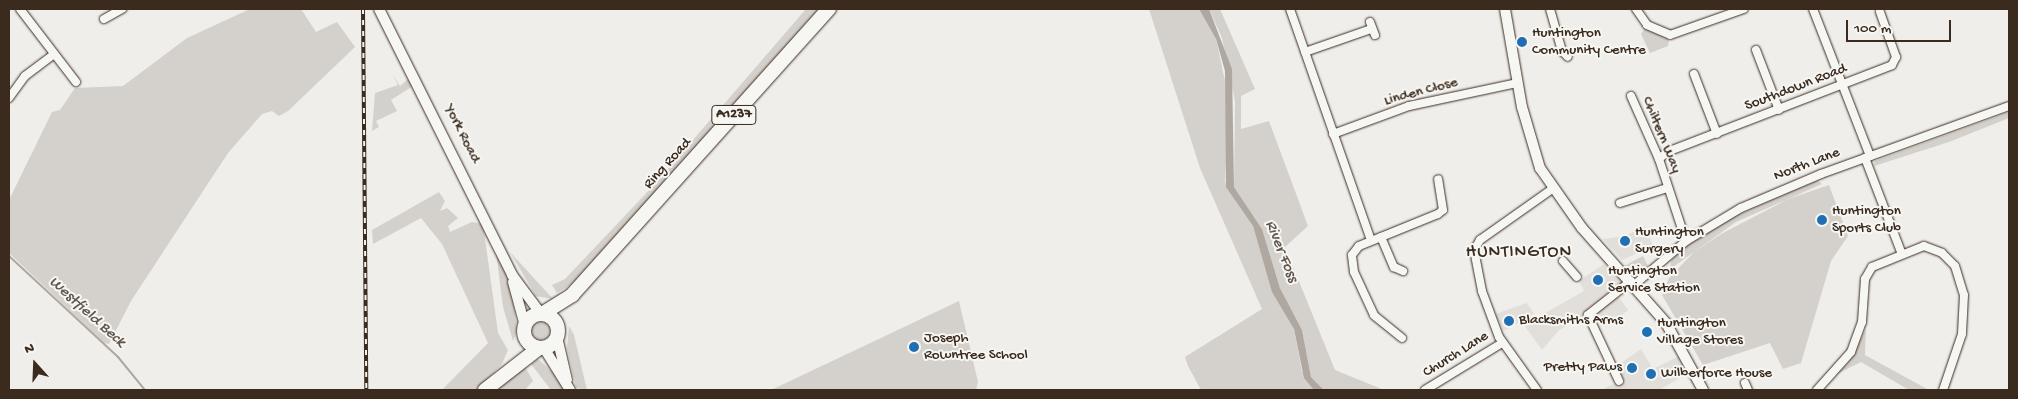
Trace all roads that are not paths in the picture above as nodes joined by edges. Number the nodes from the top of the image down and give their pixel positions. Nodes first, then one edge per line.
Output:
1 (20, 9) edge
2 (379, 9) edge
3 (829, 9) edge
4 (1290, 9) edge
5 (1505, 9) edge
6 (1550, 9) edge
7 (1636, 9) edge
8 (1744, 9) edge
9 (1813, 9) edge
10 (118, 10) edge
11 (1880, 12) dead end
12 (104, 19) dead end
13 (1372, 29) dead end
14 (1756, 50) dead end
15 (1305, 52) junction
16 (54, 54) junction
17 (1568, 57) dead end
18 (1694, 74) dead end
19 (76, 82) dead end
20 (1517, 83) junction
21 (1842, 85) junction
22 (1631, 96) dead end
23 (9, 98) edge
24 (2009, 106) edge
25 (1779, 110) junction
26 (1333, 134) junction
27 (1717, 134) junction
28 (1868, 157) junction
29 (1659, 159) junction
30 (1438, 179) dead end
31 (1667, 188) junction
32 (1552, 189) junction
33 (1620, 203) dead end
34 (1381, 237) junction
35 (1371, 240) junction
36 (1686, 241) junction
37 (1901, 252) junction
38 (1563, 261) dead end
39 (1403, 271) dead end
40 (512, 275) junction
41 (1577, 277) dead end
42 (1633, 283) junction
43 (572, 295) junction
44 (541, 314) junction
45 (525, 330) junction
46 (558, 333) junction
47 (1402, 338) dead end
48 (1502, 342) junction
49 (541, 348) junction
50 (497, 377) junction
51 (1619, 381) dead end
52 (569, 387) edge
53 (485, 390) edge
54 (1425, 390) edge
55 (1538, 390) edge
56 (1703, 390) edge
57 (1816, 390) edge
58 (1943, 390) edge

1 - 16 street
2 - 40 street, York Road
3 - 43 highway, Ring Road / A1237
4 - 15 street
5 - 20 street
6 - 17 street
7 - 8 street
9 - 21 street
10 - 12 street
11 - 21 street, Southdown Road
13 - 15 street
14 - 25 street
15 - 26 street
16 - 19 street
16 - 23 street
18 - 27 street
20 - 26 street, Linden Close
20 - 32 street
21 - 25 street, Southdown Road
21 - 28 street
22 - 29 street, Chiltern Way
24 - 28 street, North Lane
25 - 27 street, Southdown Road
26 - 35 street
27 - 29 street, Southdown Road
28 - 36 street, North Lane
28 - 37 street
29 - 31 street, Chiltern Way
30 - 34 street
31 - 33 street
31 - 36 street, Chiltern Way
32 - 42 street
32 - 48 street
34 - 35 street
34 - 39 street
35 - 47 street
36 - 42 street, North Lane
37 - 57 street
37 - 58 street
38 - 41 street
40 - 44 street, York Road
40 - 45 street, York Road
42 - 51 street, North Lane
42 - 56 street
43 - 44 highway, Ring Road / A1237
43 - 46 highway, Ring Road / A1237
44 - 45 highway, Ring Road
44 - 46 highway
45 - 49 highway
45 - 50 highway
46 - 49 highway
46 - 52 street
48 - 54 street, Church Lane
48 - 55 street
49 - 50 highway
49 - 52 street
50 - 53 highway

